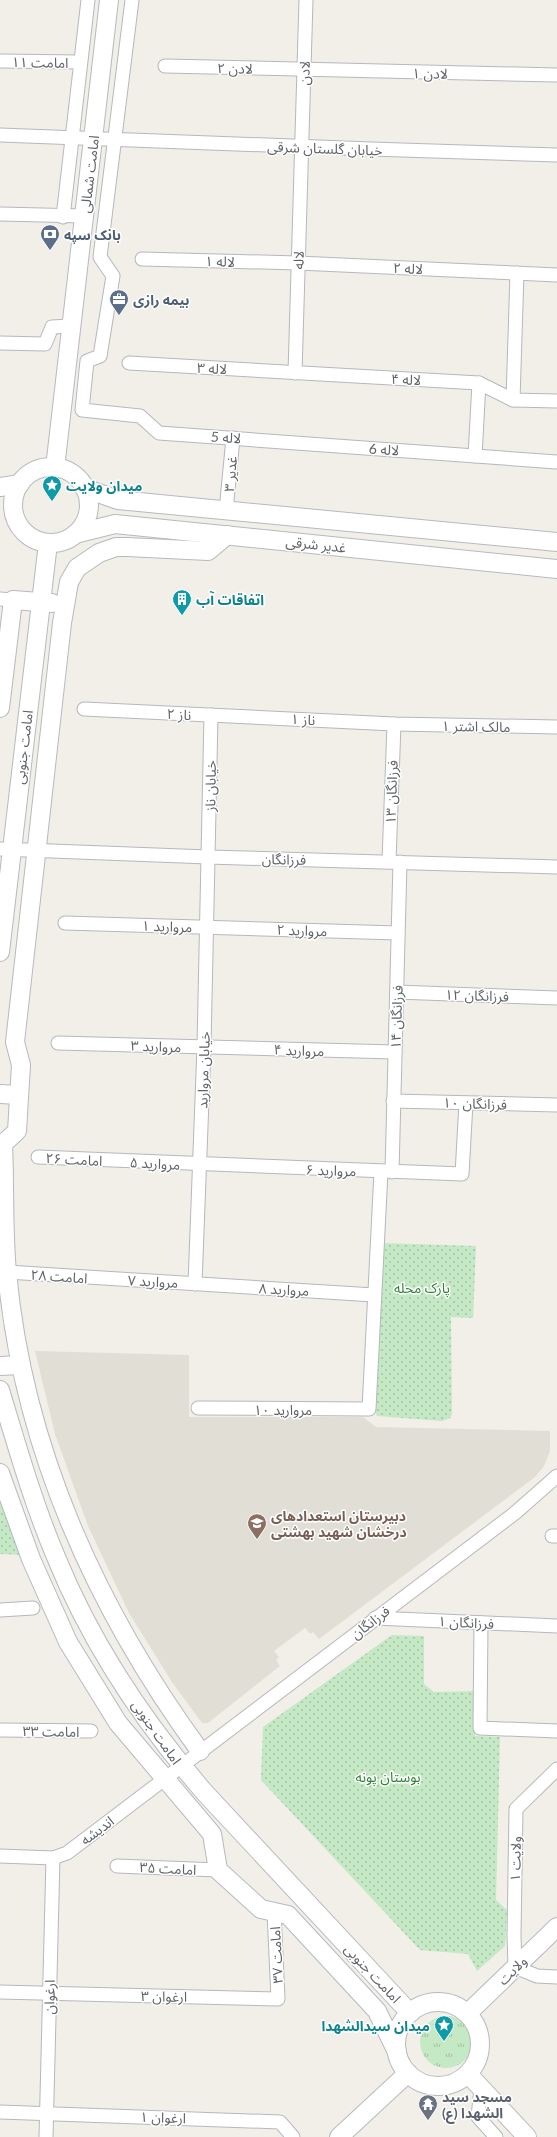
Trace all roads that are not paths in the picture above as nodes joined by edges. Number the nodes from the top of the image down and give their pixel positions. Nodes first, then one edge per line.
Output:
1 (88, 0) edge
2 (109, 0) edge
3 (132, 0) edge
4 (306, 0) edge
5 (0, 61) edge
6 (80, 62) junction
7 (166, 66) dead end
8 (304, 70) junction
9 (557, 75) edge
10 (0, 135) edge
11 (73, 138) junction
12 (93, 138) junction
13 (114, 139) junction
14 (302, 147) junction
15 (557, 155) edge
16 (0, 214) edge
17 (84, 216) junction
18 (63, 217) junction
19 (79, 256) junction
20 (100, 257) junction
21 (142, 259) dead end
22 (298, 263) junction
23 (517, 273) junction
24 (557, 274) edge
25 (70, 326) junction
26 (0, 343) edge
27 (129, 363) dead end
28 (295, 373) junction
29 (479, 383) junction
30 (513, 400) junction
31 (557, 401) edge
32 (233, 438) junction
33 (294, 442) joint
34 (475, 456) junction
35 (557, 462) edge
36 (54, 468) junction
37 (20, 484) junction
38 (0, 487) edge
39 (84, 488) junction
40 (226, 511) junction
41 (8, 519) edge
42 (75, 534) junction
43 (227, 535) junction
44 (557, 542) edge
45 (48, 543) junction
46 (557, 569) edge
47 (7, 599) edge
48 (41, 602) junction
49 (64, 604) junction
50 (0, 708) edge
51 (84, 709) dead end
52 (211, 715) junction
53 (394, 724) junction
54 (557, 728) edge
55 (5, 849) edge
56 (36, 851) junction
57 (208, 857) junction
58 (395, 862) junction
59 (557, 867) edge
60 (65, 923) dead end
61 (206, 927) junction
62 (398, 933) junction
63 (0, 952) edge
64 (397, 992) junction
65 (557, 998) edge
66 (58, 1043) dead end
67 (204, 1047) junction
68 (395, 1052) junction
69 (0, 1094) edge
70 (18, 1095) junction
71 (393, 1101) junction
72 (466, 1103) junction
73 (557, 1106) edge
74 (38, 1157) dead end
75 (111, 1161) joint
76 (200, 1165) junction
77 (386, 1172) junction
78 (7, 1272) junction
79 (112, 1279) joint
80 (195, 1284) junction
81 (374, 1295) junction
82 (21, 1365) junction
83 (0, 1366) edge
84 (0, 1390) edge
85 (198, 1408) dead end
86 (369, 1409) joint
87 (0, 1473) edge
88 (557, 1476) edge
89 (33, 1608) dead end
90 (0, 1610) edge
91 (375, 1618) junction
92 (481, 1623) junction
93 (557, 1626) edge
94 (5, 1730) edge
95 (91, 1731) dead end
96 (557, 1731) edge
97 (200, 1751) junction
98 (181, 1766) junction
99 (557, 1769) edge
100 (164, 1779) junction
101 (0, 1856) edge
102 (53, 1858) junction
103 (117, 1866) dead end
104 (218, 1870) junction
105 (274, 1912) junction
106 (557, 1927) edge
107 (515, 1967) junction
108 (557, 1977) edge
109 (0, 1992) edge
110 (49, 1994) junction
111 (278, 1999) joint
112 (410, 2013) junction
113 (468, 2013) junction
114 (397, 2052) junction
115 (408, 2073) junction
116 (468, 2074) junction
117 (481, 2088) junction
118 (0, 2112) edge
119 (46, 2113) junction
120 (46, 2137) edge
121 (294, 2137) edge
122 (339, 2137) edge
123 (496, 2137) edge
124 (528, 2137) edge

1 - 6 street
2 - 12 main road, امامت شمالی
3 - 13 street
4 - 8 street, لادن
5 - 6 street, امامت ۱۱
6 - 11 street
7 - 8 street, لادن ۲
8 - 9 street, لادن ۱
8 - 14 street, لادن
10 - 11 street, خیابان گلستان شرقی
11 - 12 street, خیابان گلستان شرقی
11 - 18 street
12 - 13 street, خیابان گلستان شرقی
12 - 17 main road, امامت شمالی
13 - 14 street, خیابان گلستان شرقی
13 - 20 street
14 - 15 street, خیابان گلستان شرقی
14 - 22 street, لاله
16 - 18 street
17 - 18 street
17 - 19 main road, امامت شمالی
19 - 20 street
19 - 25 main road, امامت شمالی
20 - 32 street, لاله 5
21 - 22 street, لاله ۱
22 - 23 street, لاله ۲
22 - 28 street, لاله
23 - 24 street, لاله ۲
23 - 30 street
25 - 26 street
25 - 36 main road, امامت شمالی
27 - 28 street, لاله ۳
28 - 29 street, لاله ۴
29 - 30 street, لاله ۴
29 - 34 street
30 - 31 street
32 - 33 street, لاله 5
32 - 40 street, غدیر ۳
33 - 34 street, لاله 6
34 - 35 street, لاله 6
36 - 37 main road
36 - 39 main road
37 - 38 main road
37 - 41 main road
39 - 40 main road, غدیر شرقی
39 - 42 main road
40 - 44 main road, غدیر شرقی
41 - 45 main road
42 - 43 main road, غدیر شرقی
42 - 45 main road
43 - 46 main road, غدیر شرقی
43 - 49 main road
45 - 48 main road, امامت جنوبی
47 - 48 main road
47 - 50 main road
48 - 49 main road
48 - 55 main road, امامت جنوبی
49 - 56 main road
51 - 52 street, ناز ۲
52 - 53 street, ناز ۱
52 - 57 street, خیابان ناز
53 - 54 street, مالک اشتر ۱
53 - 58 street, فرزانگان ۱۳
55 - 56 street, فرزانگان
55 - 63 main road, امامت جنوبی
56 - 57 street, فرزانگان
56 - 70 main road
57 - 58 street, فرزانگان
57 - 61 street, خیابان مروارید
58 - 59 street, فرزانگان
58 - 62 street, فرزانگان ۱۴
60 - 61 street, مروارید ۱
61 - 62 street, مروارید ۲
61 - 67 street, خیابان مروارید
62 - 64 street, فرزانگان ۱۴
64 - 65 street, فرزانگان ۱۲
64 - 68 street, فرزانگان ۱۴
66 - 67 street, مروارید ۳
67 - 68 street, مروارید ۴
67 - 76 street, خیابان مروارید
68 - 71 street, فرزانگان ۱۴
69 - 70 main road
70 - 78 main road
71 - 72 street, فرزانگان ۱۰
71 - 77 street, فرزانگان ۱۴
72 - 73 street, فرزانگان ۱۰
72 - 77 street, مروارید ۶
74 - 75 street, امامت ۲۶
75 - 76 street, مروارید ۵
76 - 77 street, مروارید ۶
76 - 80 street, خیابان مروارید
77 - 81 street, فرزانگان ۱۴
78 - 79 street, امامت ۲۸
78 - 82 main road
79 - 80 street, مروارید ۷
80 - 81 street, مروارید ۸
81 - 86 street, فرزانگان ۱۴
82 - 83 main road
82 - 97 main road
84 - 98 main road, امامت جنوبی
85 - 86 street, مروارید ۱۰
87 - 100 main road
88 - 91 street, فرزانگان
89 - 90 street
91 - 92 street, فرزانگان ۱
91 - 97 street, فرزانگان
92 - 93 street, فرزانگان ۱
92 - 96 street
94 - 95 street, امامت ۳۳
97 - 98 street, فرزانگان
98 - 100 street, اندیشه
98 - 112 main road, امامت جنوبی
99 - 107 street, ولایت ۱
100 - 102 street, اندیشه
100 - 104 main road
101 - 102 street, اندیشه
102 - 110 street, ارغوان
103 - 104 street, امامت ۳۵
104 - 105 main road
105 - 111 street, امامت ۳۷
105 - 114 main road
106 - 107 main road, ولایت
107 - 108 street
107 - 113 main road, ولایت
109 - 110 street, ارغوان ۳
110 - 111 street, ارغوان ۳
110 - 119 street, ارغوان
112 - 113 main road
112 - 114 main road
113 - 116 main road
114 - 115 main road
115 - 116 main road
115 - 122 main road
116 - 117 main road
117 - 123 street
117 - 124 main road
118 - 119 street, ارغوان ۱
119 - 120 street, ارغوان
119 - 121 street, ارغوان ۱

